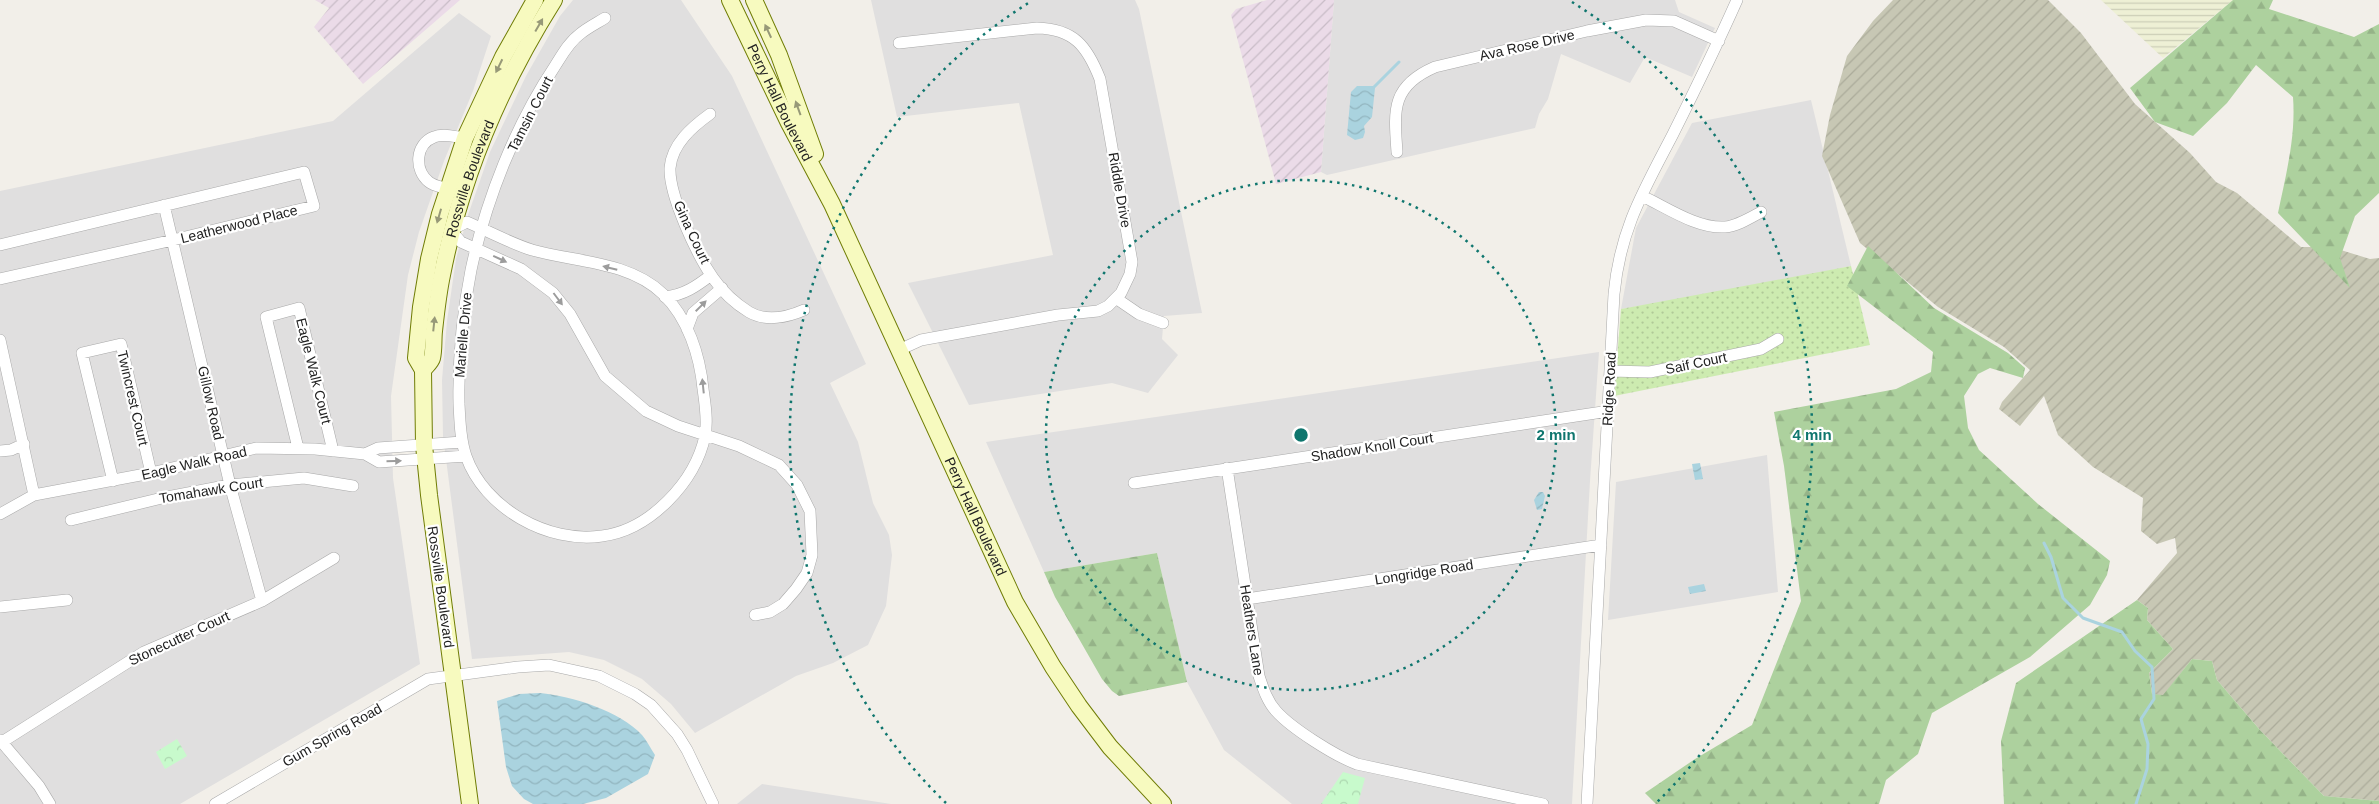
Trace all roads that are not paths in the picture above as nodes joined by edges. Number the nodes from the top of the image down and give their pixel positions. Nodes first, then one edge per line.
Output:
1 (535, 0) edge
2 (554, 0) edge
3 (730, 0) edge
4 (754, 0) edge
5 (1737, 0) edge
6 (605, 18) dead end
7 (1719, 41) junction
8 (898, 43) dead end
9 (710, 114) dead end
10 (465, 138) junction
11 (1396, 152) dead end
12 (448, 189) junction
13 (1642, 196) junction
14 (832, 204) junction
15 (164, 205) junction
16 (1761, 212) dead end
17 (482, 229) junction
18 (452, 230) junction
19 (172, 240) junction
20 (0, 245) edge
21 (476, 248) junction
22 (530, 249) junction
23 (521, 269) junction
24 (711, 274) junction
25 (0, 279) edge
26 (722, 288) junction
27 (666, 297) junction
28 (1117, 299) junction
29 (804, 310) dead end
30 (1163, 323) dead end
31 (687, 329) junction
32 (1778, 339) dead end
33 (0, 340) edge
34 (899, 350) junction
35 (423, 370) junction
36 (1610, 371) junction
37 (1609, 411) junction
38 (705, 435) junction
39 (462, 442) junction
40 (24, 444) junction
41 (298, 448) junction
42 (0, 451) edge
43 (333, 451) junction
44 (425, 452) junction
45 (223, 455) junction
46 (466, 456) junction
47 (1227, 468) junction
48 (151, 474) junction
49 (113, 481) junction
50 (1134, 482) dead end
51 (230, 485) junction
52 (353, 486) dead end
53 (34, 495) junction
54 (0, 514) edge
55 (70, 520) dead end
56 (1601, 545) junction
57 (334, 558) dead end
58 (1247, 599) junction
59 (68, 600) dead end
60 (262, 601) junction
61 (0, 607) edge
62 (755, 615) dead end
63 (453, 675) junction
64 (1, 741) edge
65 (50, 804) edge
66 (215, 804) edge
67 (470, 804) edge
68 (713, 804) edge
69 (1163, 804) edge
70 (1543, 804) edge
71 (1587, 804) edge

1 -> 10 main road, Rossville Boulevard
18 -> 2 main road, Rossville Boulevard
3 - 14 main road, Perry Hall Boulevard
14 -> 4 main road, Perry Hall Boulevard
5 - 7 street, Ridge Road
6 - 17 street, Tamsin Court
7 - 11 street, Ava Rose Drive
7 - 13 street, Ridge Road
8 - 28 street, Riddle Drive
9 - 24 street, Gina Court
10 - 12 main road, Rossville Boulevard
10 - 12 street
12 -> 35 main road, Rossville Boulevard
13 - 16 street
13 - 36 street, Ridge Road
14 - 34 main road, Perry Hall Boulevard
15 - 19 street, Gillow Road
15 - 19 street, Leatherwood Place
15 - 20 street, Leatherwood Place
17 - 18 street
17 - 21 street, Marielle Drive
17 - 22 street
18 - 21 street
35 -> 18 main road, Rossville Boulevard
19 - 25 street, Leatherwood Place
19 - 45 street, Gillow Road
21 -> 23 street
21 - 39 street, Marielle Drive
22 - 23 street
27 -> 22 street
23 -> 38 street
24 - 26 street, Gina Court
24 - 27 street, Gina Court
26 - 29 street, Gina Court
31 -> 26 street
27 - 31 street
28 - 30 street
28 - 34 street
38 -> 31 street
32 - 36 street, Saif Court
33 - 40 street
34 - 69 main road, Perry Hall Boulevard
35 - 44 main road, Rossville Boulevard
36 - 37 street, Ridge Road
37 - 47 street, Shadow Knoll Court
37 - 56 street, Ridge Road
38 - 46 street, Marielle Drive
38 - 62 street
39 - 44 street
39 - 46 street, Marielle Drive
40 - 42 street
40 - 53 street
41 - 43 street, Eagle Walk Road
41 - 43 street, Eagle Walk Court
41 - 45 street, Eagle Walk Road
43 - 44 street, Eagle Walk Road
44 - 46 street
44 - 63 main road, Rossville Boulevard
45 - 48 street, Eagle Walk Road
45 - 51 street, Gillow Road
47 - 50 street, Shadow Knoll Court
47 - 58 street, Heathers Lane
48 - 49 street, Eagle Walk Road
48 - 49 street, Twincrest Court
49 - 53 street, Eagle Walk Road
51 - 52 street, Tomahawk Court
51 - 55 street, Tomahawk Court
51 - 60 street, Gillow Road
53 - 54 street, Eagle Walk Road
56 - 58 street, Longridge Road
56 - 71 street, Ridge Road
57 - 60 street, Stonecutter Court
58 - 70 street, Heathers Lane
59 - 61 street
60 - 64 street, Stonecutter Court
63 - 66 street, Gum Spring Road
63 - 67 main road, Rossville Boulevard
63 - 68 street, Gum Spring Road
64 - 65 street

